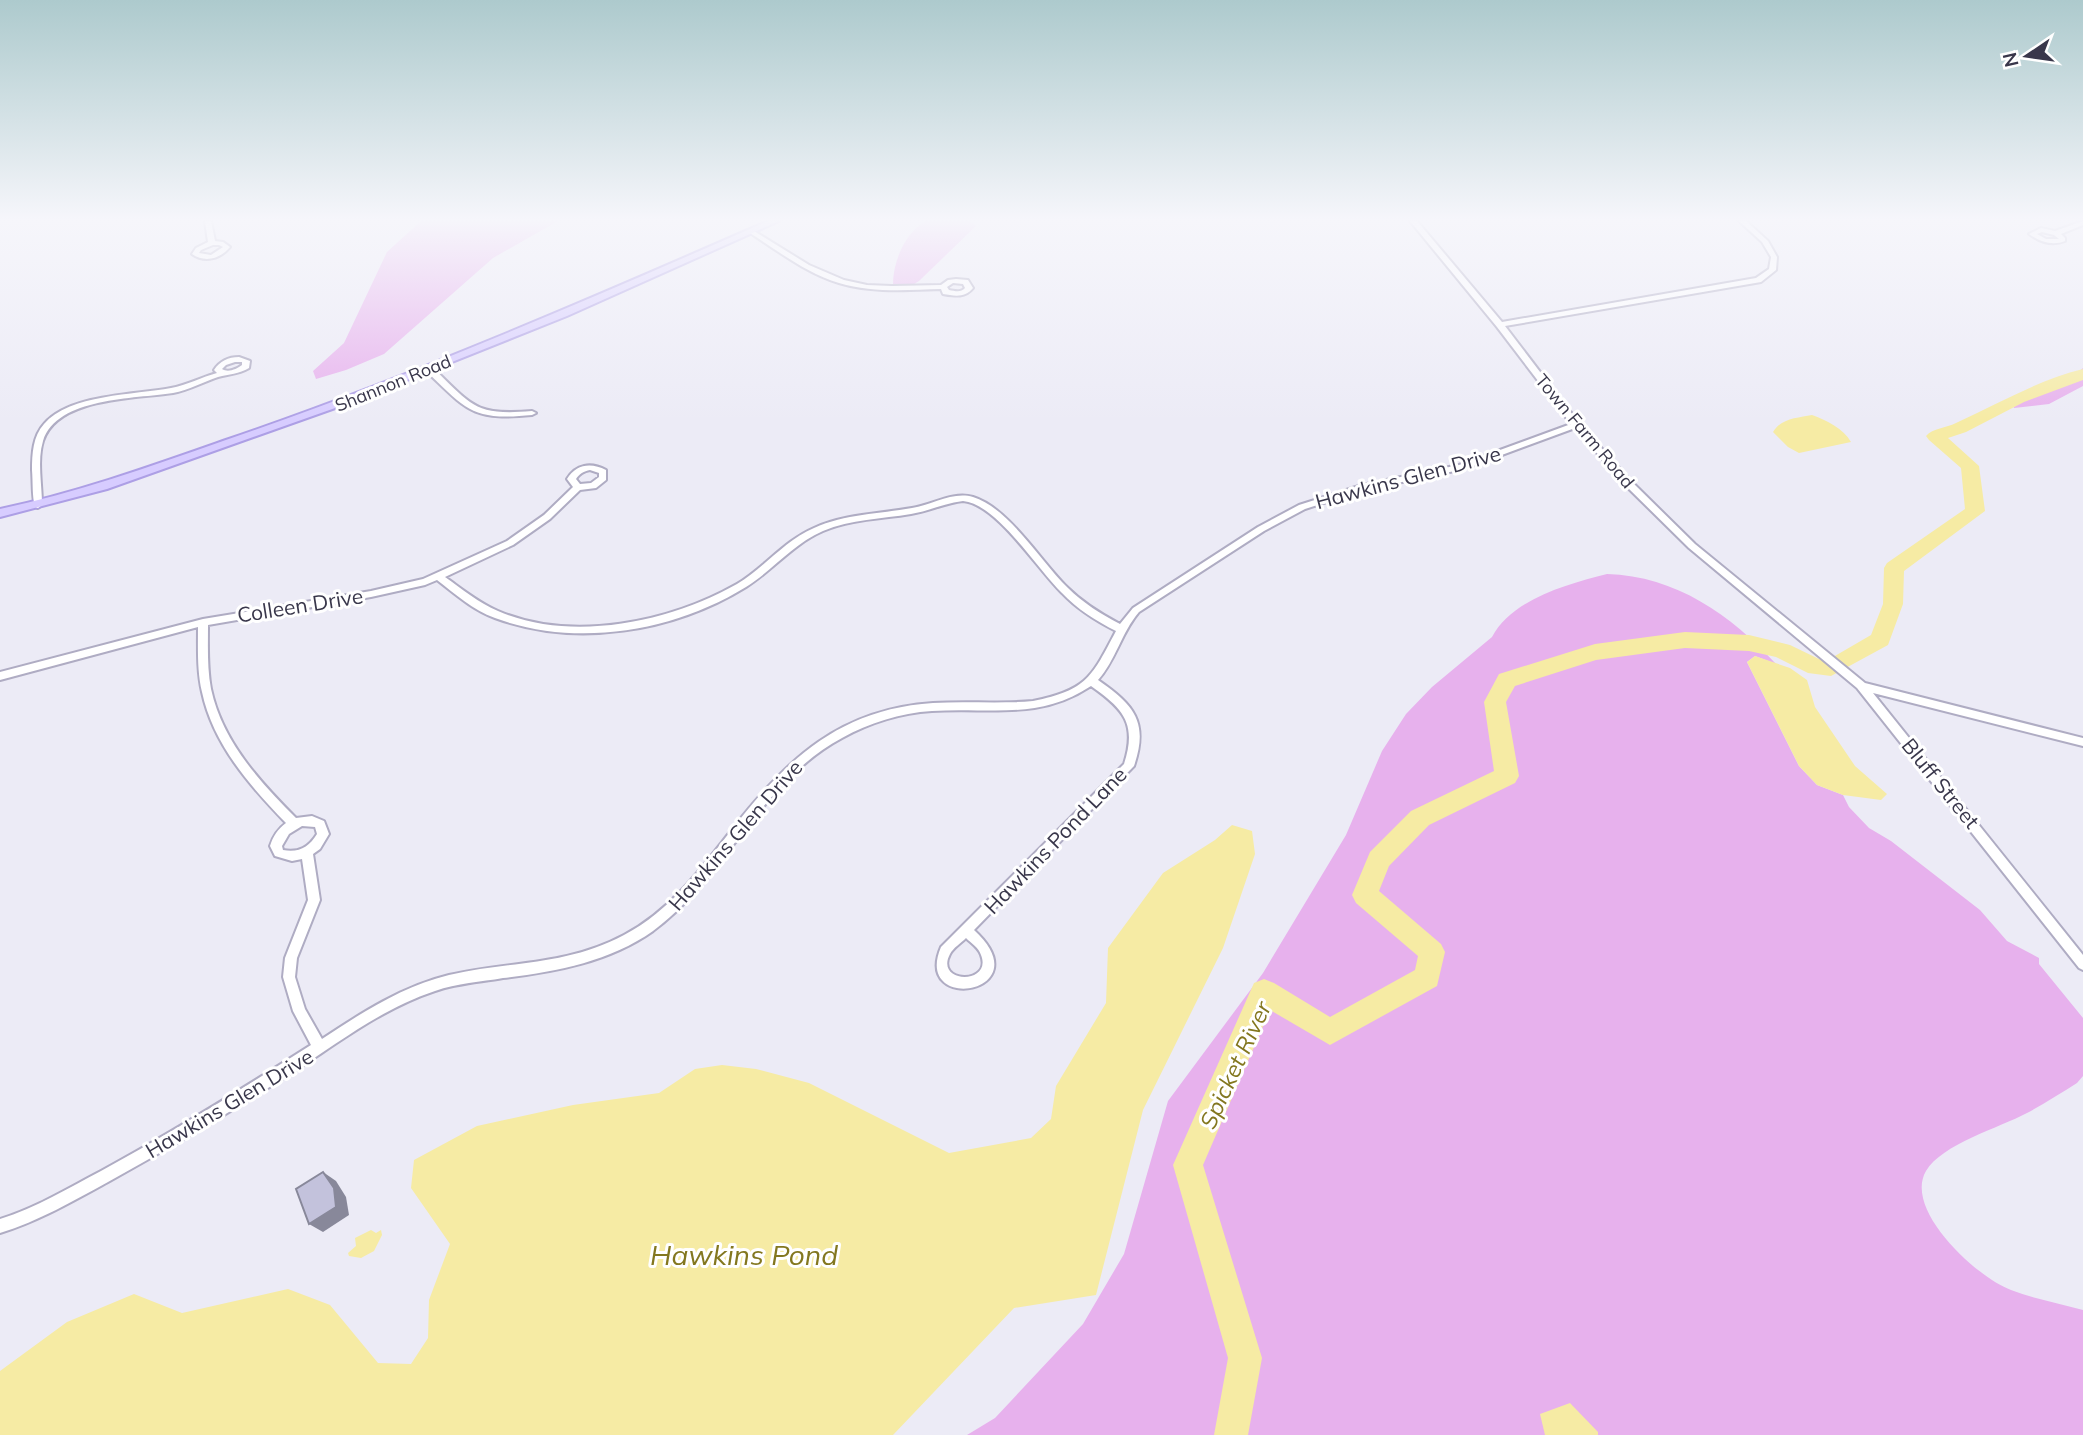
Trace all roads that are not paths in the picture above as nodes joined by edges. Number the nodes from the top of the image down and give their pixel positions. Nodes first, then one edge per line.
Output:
1 (620, 288) edge
2 (1469, 288) edge
3 (1713, 288) edge
4 (1500, 325) junction
5 (429, 369) junction
6 (223, 373) dead end
7 (532, 413) dead end
8 (1576, 425) junction
9 (578, 487) dead end
10 (38, 505) junction
11 (0, 513) edge
12 (439, 577) junction
13 (1780, 619) joint
14 (203, 622) junction
15 (1121, 629) junction
16 (0, 676) edge
17 (1091, 681) junction
18 (1861, 685) junction
19 (2083, 742) edge
20 (294, 824) junction
21 (307, 853) junction
22 (966, 930) dead end
23 (2083, 964) edge
24 (320, 1048) junction
25 (0, 1226) edge

1 - 5 street, Shannon Road
2 - 4 street, Town Farm Road
3 - 4 street
4 - 8 street, Town Farm Road
5 - 7 street
5 - 10 street, Shannon Road
6 - 10 street
8 - 13 street, Town Farm Road
8 - 15 street, Hawkins Glen Drive
9 - 12 street, Colleen Drive
10 - 11 street, Shannon Road
12 - 14 street, Colleen Drive
12 - 15 street
13 - 18 street, Bluff Street
14 - 16 street, Colleen Drive
14 - 20 street
15 - 17 street, Hawkins Glen Drive
17 - 22 street, Hawkins Pond Lane
17 - 24 street, Hawkins Glen Drive
18 - 19 street
18 - 23 street, Bluff Street
20 - 21 street
20 - 21 street
21 - 24 street
24 - 25 street, Hawkins Glen Drive

